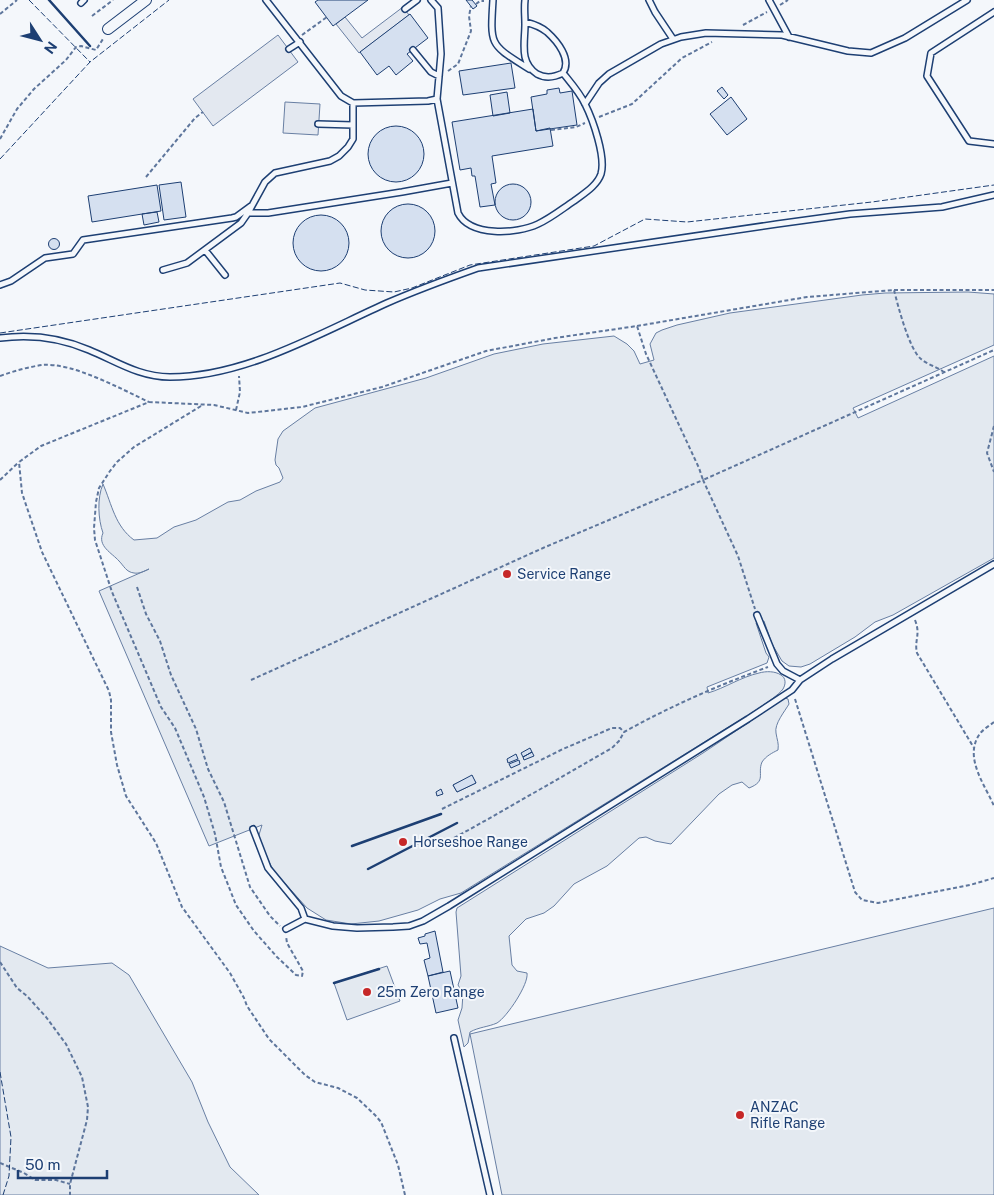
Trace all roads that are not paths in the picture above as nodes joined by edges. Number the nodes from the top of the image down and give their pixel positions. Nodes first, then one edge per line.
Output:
1 (146, 0) edge
2 (266, 0) edge
3 (417, 0) edge
4 (431, 0) edge
5 (493, 0) edge
6 (525, 0) edge
7 (649, 0) edge
8 (769, 0) edge
9 (967, 0) edge
10 (405, 9) dead end
11 (994, 12) edge
12 (525, 22) junction
13 (108, 29) road end
14 (789, 37) junction
15 (673, 39) junction
16 (298, 41) junction
17 (289, 50) dead end
18 (413, 50) dead end
19 (530, 69) junction
20 (564, 72) junction
21 (439, 76) junction
22 (437, 99) junction
23 (353, 103) junction
24 (585, 104) junction
25 (318, 124) dead end
26 (353, 125) junction
27 (994, 144) edge
28 (452, 183) junction
29 (994, 195) edge
30 (254, 204) junction
31 (248, 214) junction
32 (205, 250) junction
33 (163, 270) dead end
34 (225, 275) dead end
35 (0, 285) edge
36 (0, 338) edge
37 (994, 564) edge
38 (757, 615) road end
39 (800, 680) junction
40 (253, 829) dead end
41 (305, 919) junction
42 (286, 929) road end
43 (454, 1038) dead end
44 (490, 1195) edge

1 - 13 street
2 - 16 lane
3 - 10 lane
4 - 21 lane
5 - 19 lane
6 - 12 lane
7 - 15 lane
8 - 14 lane
9 - 14 lane
11 - 27 lane
12 - 19 lane
12 - 20 lane
14 - 15 lane
15 - 24 lane
16 - 17 lane
16 - 23 lane
18 - 21 lane
19 - 20 lane
20 - 24 lane
21 - 22 lane
22 - 23 lane
22 - 28 lane
23 - 26 lane
24 - 28 lane
25 - 26 lane
26 - 30 lane
28 - 31 lane
29 - 36 lane
30 - 31 lane
30 - 35 lane
31 - 32 lane
32 - 33 lane
32 - 34 lane
37 - 39 lane
38 - 39 lane
39 - 41 lane
40 - 41 lane
41 - 42 lane
43 - 44 lane

